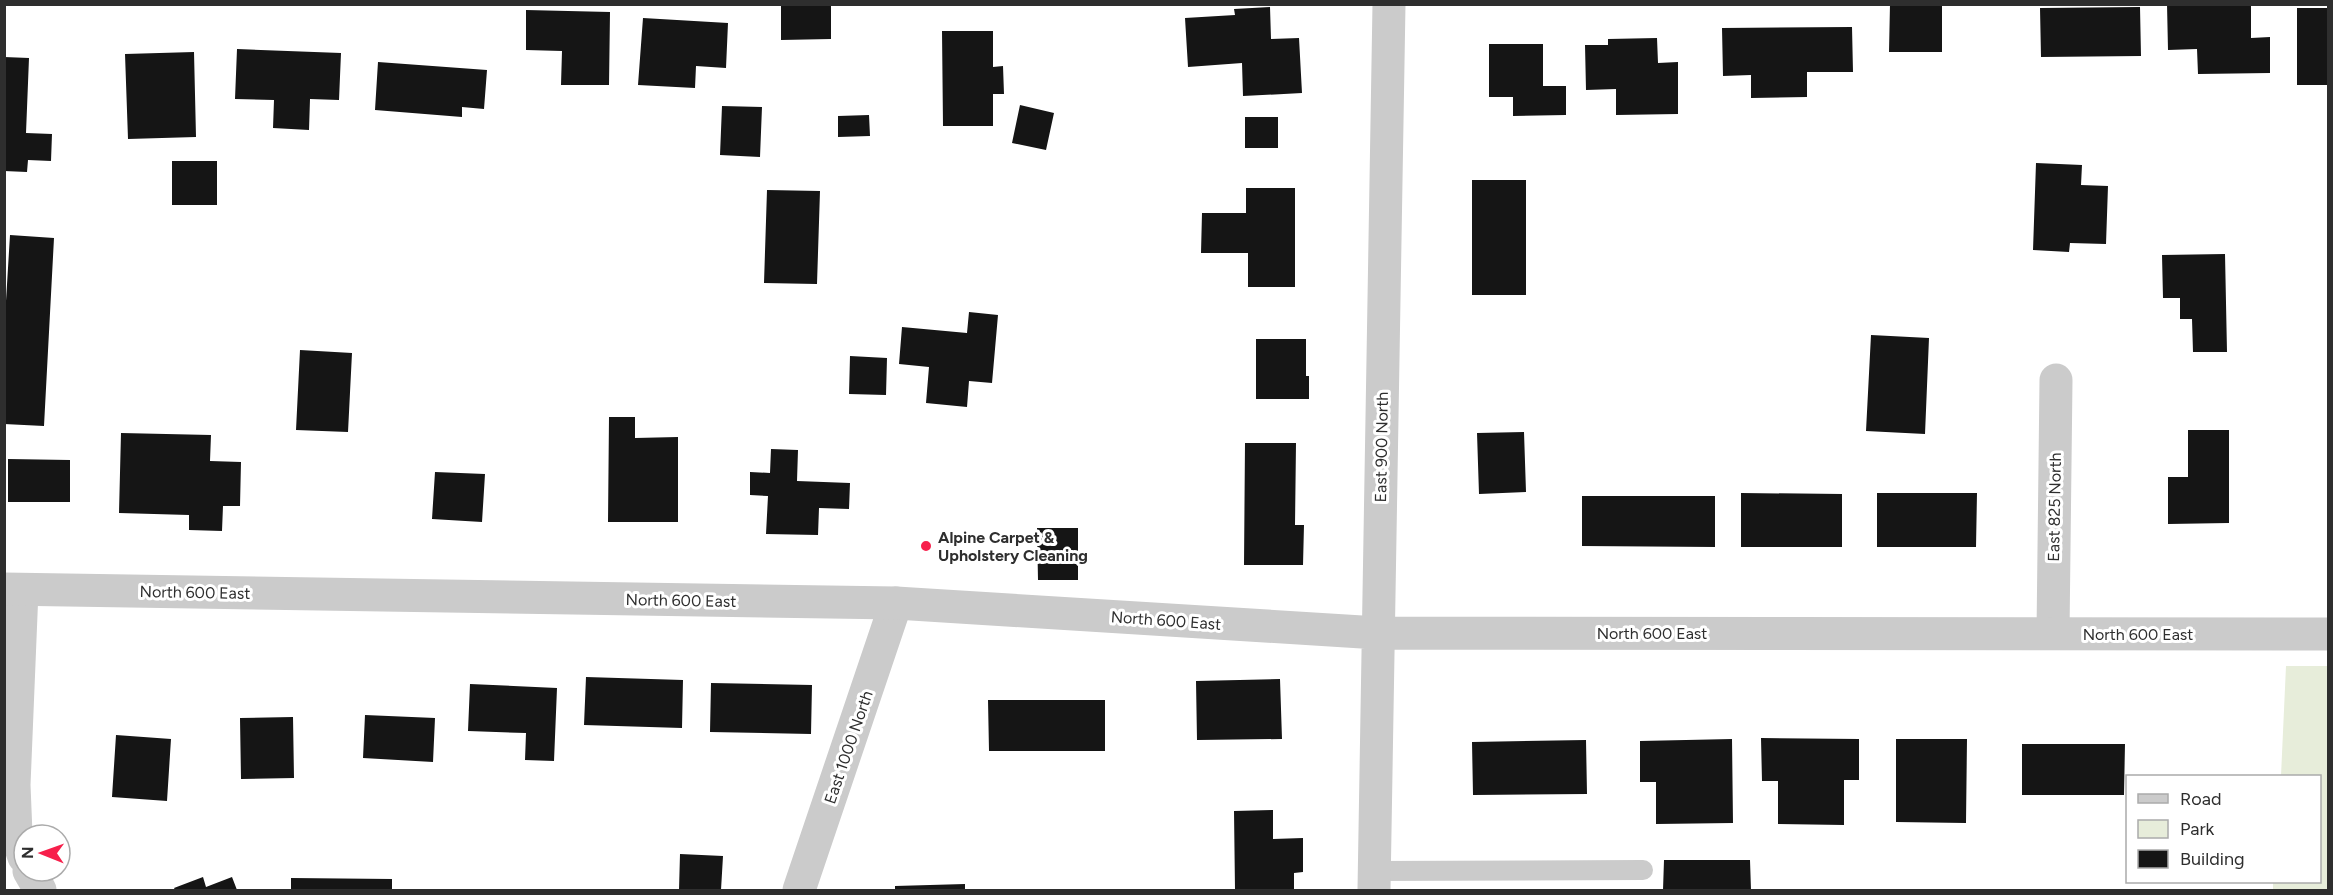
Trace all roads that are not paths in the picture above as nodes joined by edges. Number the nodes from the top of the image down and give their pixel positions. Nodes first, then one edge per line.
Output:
1 (1389, 4) edge
2 (2056, 380) dead end
3 (13, 590) edge
4 (896, 603) junction
5 (1378, 633) junction
6 (2053, 633) junction
7 (2328, 634) edge
8 (16, 823) edge
9 (1643, 870) dead end
10 (1375, 881) edge
11 (799, 891) edge

1 - 5 street, East 900 North
2 - 6 street, East 825 North
3 - 4 street, North 600 East
3 - 8 street
4 - 5 street, North 600 East
4 - 11 street, East 1000 North
5 - 6 street, North 600 East
5 - 10 street, East 900 North
6 - 7 street, North 600 East
9 - 10 lane

